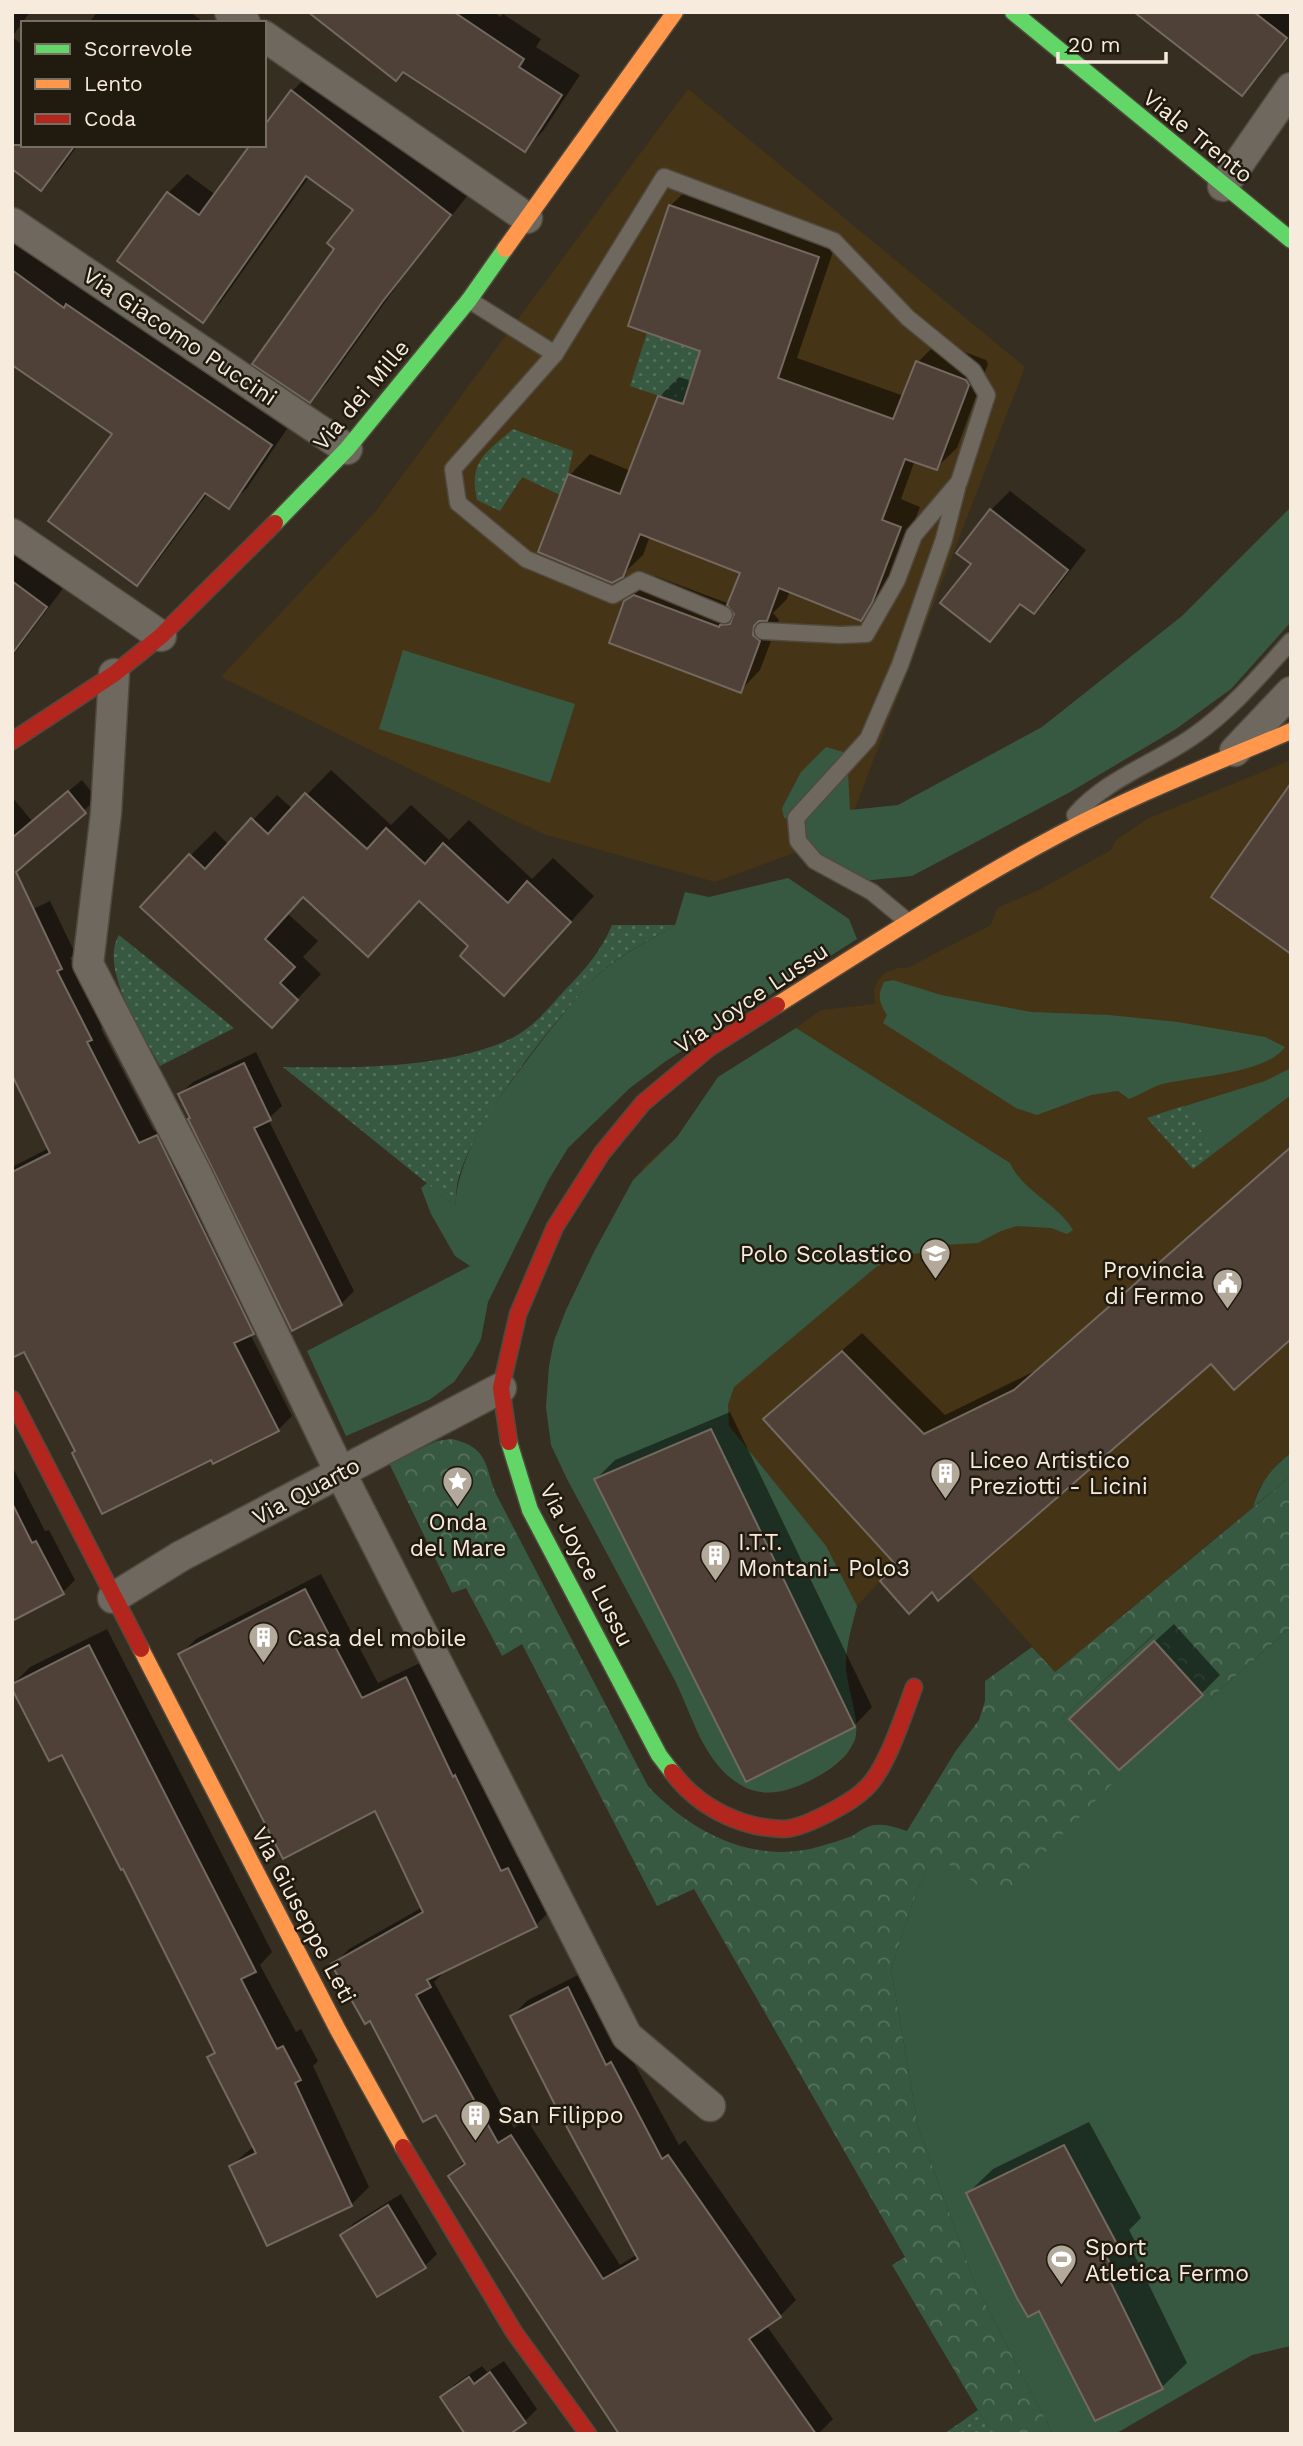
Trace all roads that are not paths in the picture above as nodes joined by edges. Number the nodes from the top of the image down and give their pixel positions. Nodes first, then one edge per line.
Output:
1 (675, 12) edge
2 (1013, 12) edge
3 (266, 37) edge
4 (1291, 88) edge
5 (1223, 186) junction
6 (527, 218) junction
7 (12, 223) edge
8 (1291, 240) edge
9 (469, 300) junction
10 (555, 354) junction
11 (347, 449) junction
12 (958, 482) junction
13 (12, 534) edge
14 (724, 615) dead end
15 (763, 631) dead end
16 (161, 636) junction
17 (1291, 641) edge
18 (114, 674) junction
19 (1291, 692) edge
20 (1291, 732) edge
21 (12, 741) edge
22 (1227, 758) junction
23 (1058, 835) junction
24 (908, 922) junction
25 (501, 1388) junction
26 (12, 1399) edge
27 (340, 1472) junction
28 (113, 1598) junction
29 (914, 1688) dead end
30 (710, 2106) dead end
31 (588, 2434) edge

1 - 6 main road, Via dei Mille
2 - 5 main road, Viale Trento
3 - 6 street
4 - 5 street
5 - 8 main road, Viale Trento
6 - 9 main road, Via dei Mille
7 - 11 street, Via Giacomo Puccini
9 - 10 lane
9 - 11 main road, Via dei Mille
10 - 12 lane
10 - 14 lane
11 - 16 main road, Via dei Mille
12 - 15 lane
12 - 24 lane
13 - 16 street
16 - 18 main road, Via dei Mille
17 - 23 lane
18 - 21 main road, Via dei Mille
18 - 27 street
19 - 22 street
20 - 22 main road, Via Joyce Lussu
22 - 23 main road, Via Joyce Lussu
23 - 24 main road, Via Joyce Lussu
24 - 25 main road, Via Joyce Lussu
25 - 27 street, Via Quarto
25 - 29 main road, Via Joyce Lussu
26 - 28 main road, Via Giuseppe Leti
27 - 28 street, Via Quarto
27 - 30 street
28 - 31 main road, Via Giuseppe Leti

